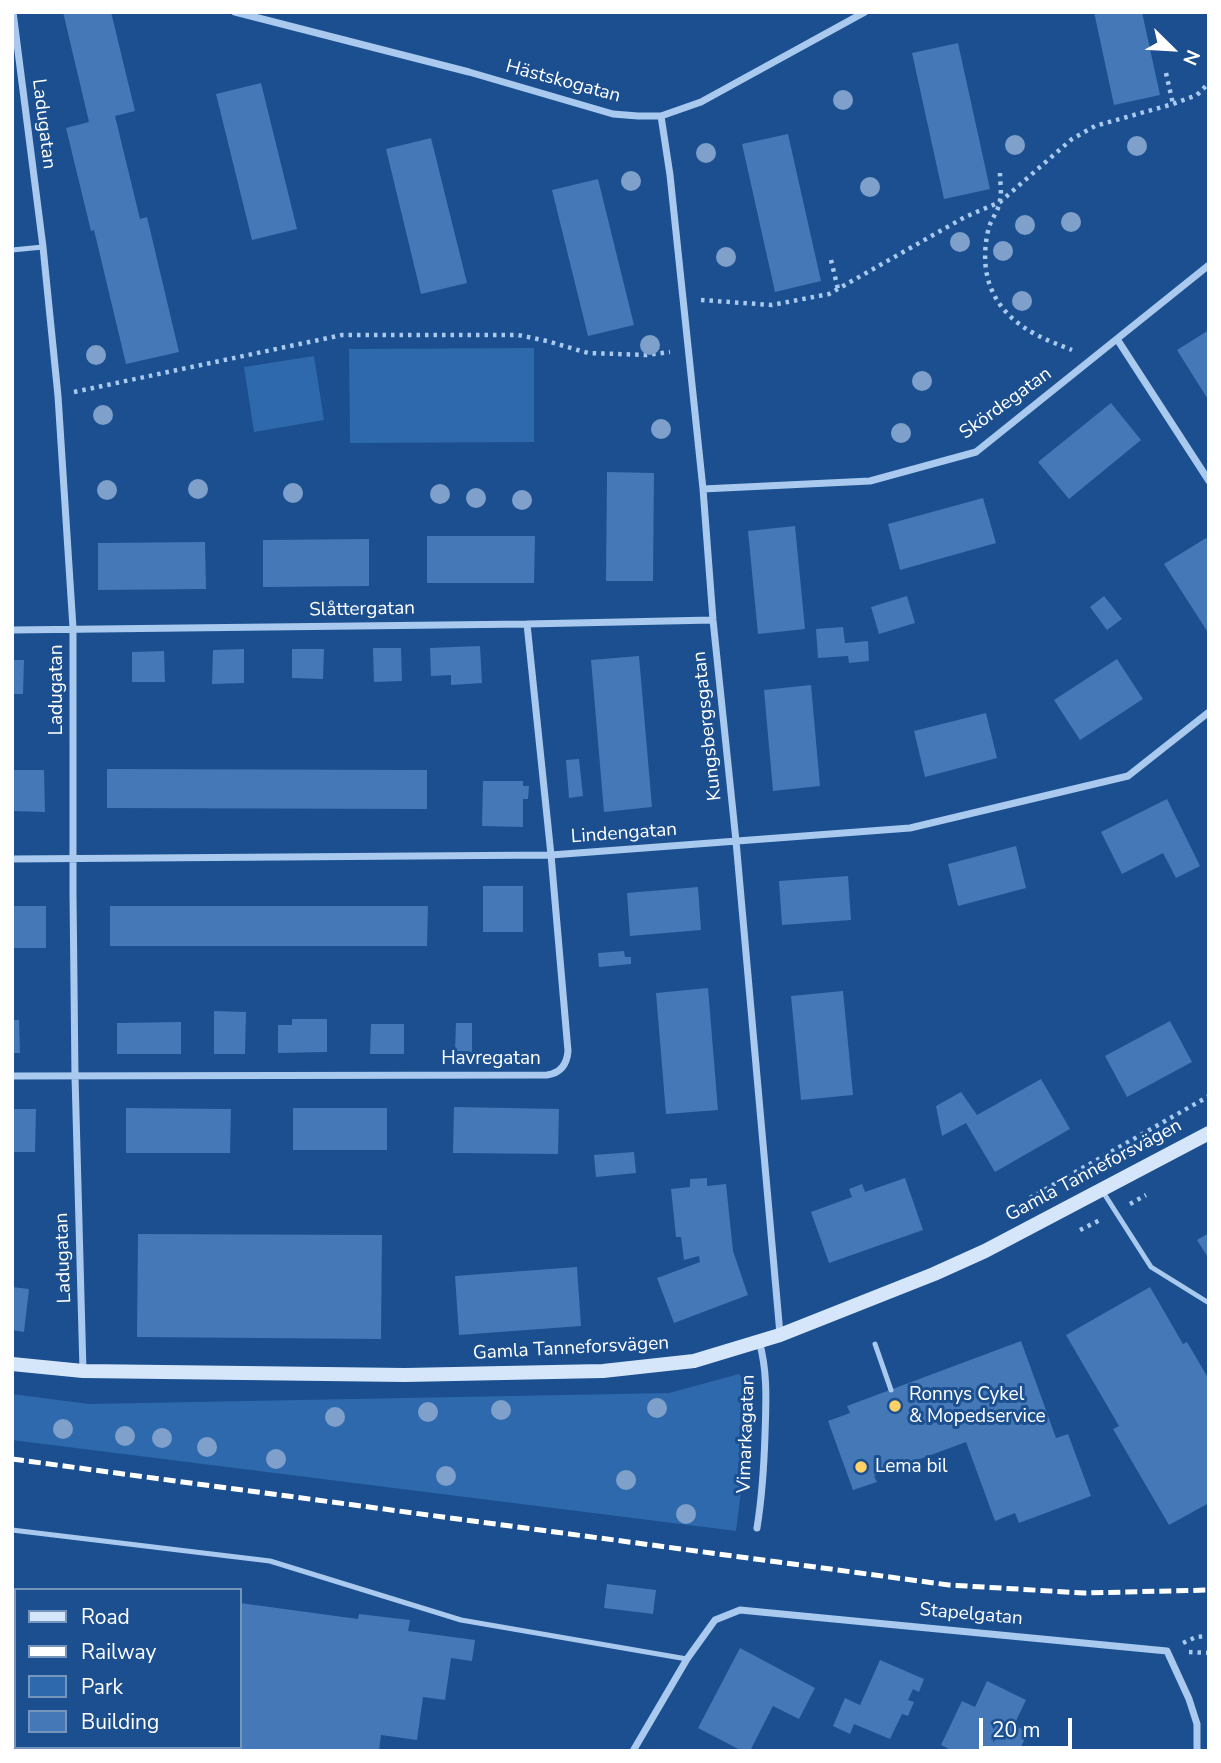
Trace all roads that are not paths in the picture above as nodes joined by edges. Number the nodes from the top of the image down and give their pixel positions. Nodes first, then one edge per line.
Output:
1 (13, 12) edge
2 (235, 12) edge
3 (865, 12) edge
4 (661, 116) junction
5 (43, 247) junction
6 (12, 250) edge
7 (1209, 265) edge
8 (1117, 339) junction
9 (1209, 481) edge
10 (702, 489) junction
11 (713, 620) junction
12 (527, 624) junction
13 (73, 628) junction
14 (12, 630) edge
15 (1209, 712) edge
16 (736, 841) junction
17 (551, 856) junction
18 (12, 859) edge
19 (73, 859) junction
20 (12, 1076) edge
21 (75, 1076) junction
22 (1209, 1133) edge
23 (1102, 1189) junction
24 (1209, 1303) edge
25 (780, 1335) junction
26 (760, 1341) junction
27 (875, 1343) dead end
28 (12, 1364) edge
29 (83, 1371) junction
30 (891, 1390) dead end
31 (757, 1528) dead end
32 (12, 1530) edge
33 (687, 1659) junction
34 (633, 1751) edge
35 (1197, 1751) edge

1 - 5 street, Ladugatan
2 - 4 street, Hästskogatan
3 - 4 street, Hästskogatan
4 - 10 street, Kungsbergsgatan
5 - 6 lane
5 - 13 street, Ladugatan
7 - 8 street, Skördegatan
8 - 9 street
8 - 10 street, Skördegatan
10 - 11 street, Kungsbergsgatan
11 - 12 street, Slåttergatan
11 - 16 street, Kungsbergsgatan
12 - 13 street, Slåttergatan
12 - 17 street, Havregatan
13 - 14 street, Slåttergatan
13 - 19 street, Ladugatan
15 - 16 street, Lindengatan
16 - 17 street, Lindengatan
16 - 25 street, Kungsbergsgatan
17 - 19 street, Lindengatan
17 - 21 street, Havregatan
18 - 19 street, Lindengatan
19 - 21 street, Ladugatan
20 - 21 street, Havregatan
21 - 29 street, Ladugatan
22 - 23 street, Gamla Tanneforsvägen
23 - 24 lane
23 - 25 street, Gamla Tanneforsvägen
25 - 26 street, Gamla Tanneforsvägen
26 - 29 street, Gamla Tanneforsvägen
26 - 31 street, Vimarkagatan
27 - 30 lane
28 - 29 street, Gamla Tanneforsvägen
32 - 33 lane
33 - 34 street
33 - 35 street, Stapelgatan

